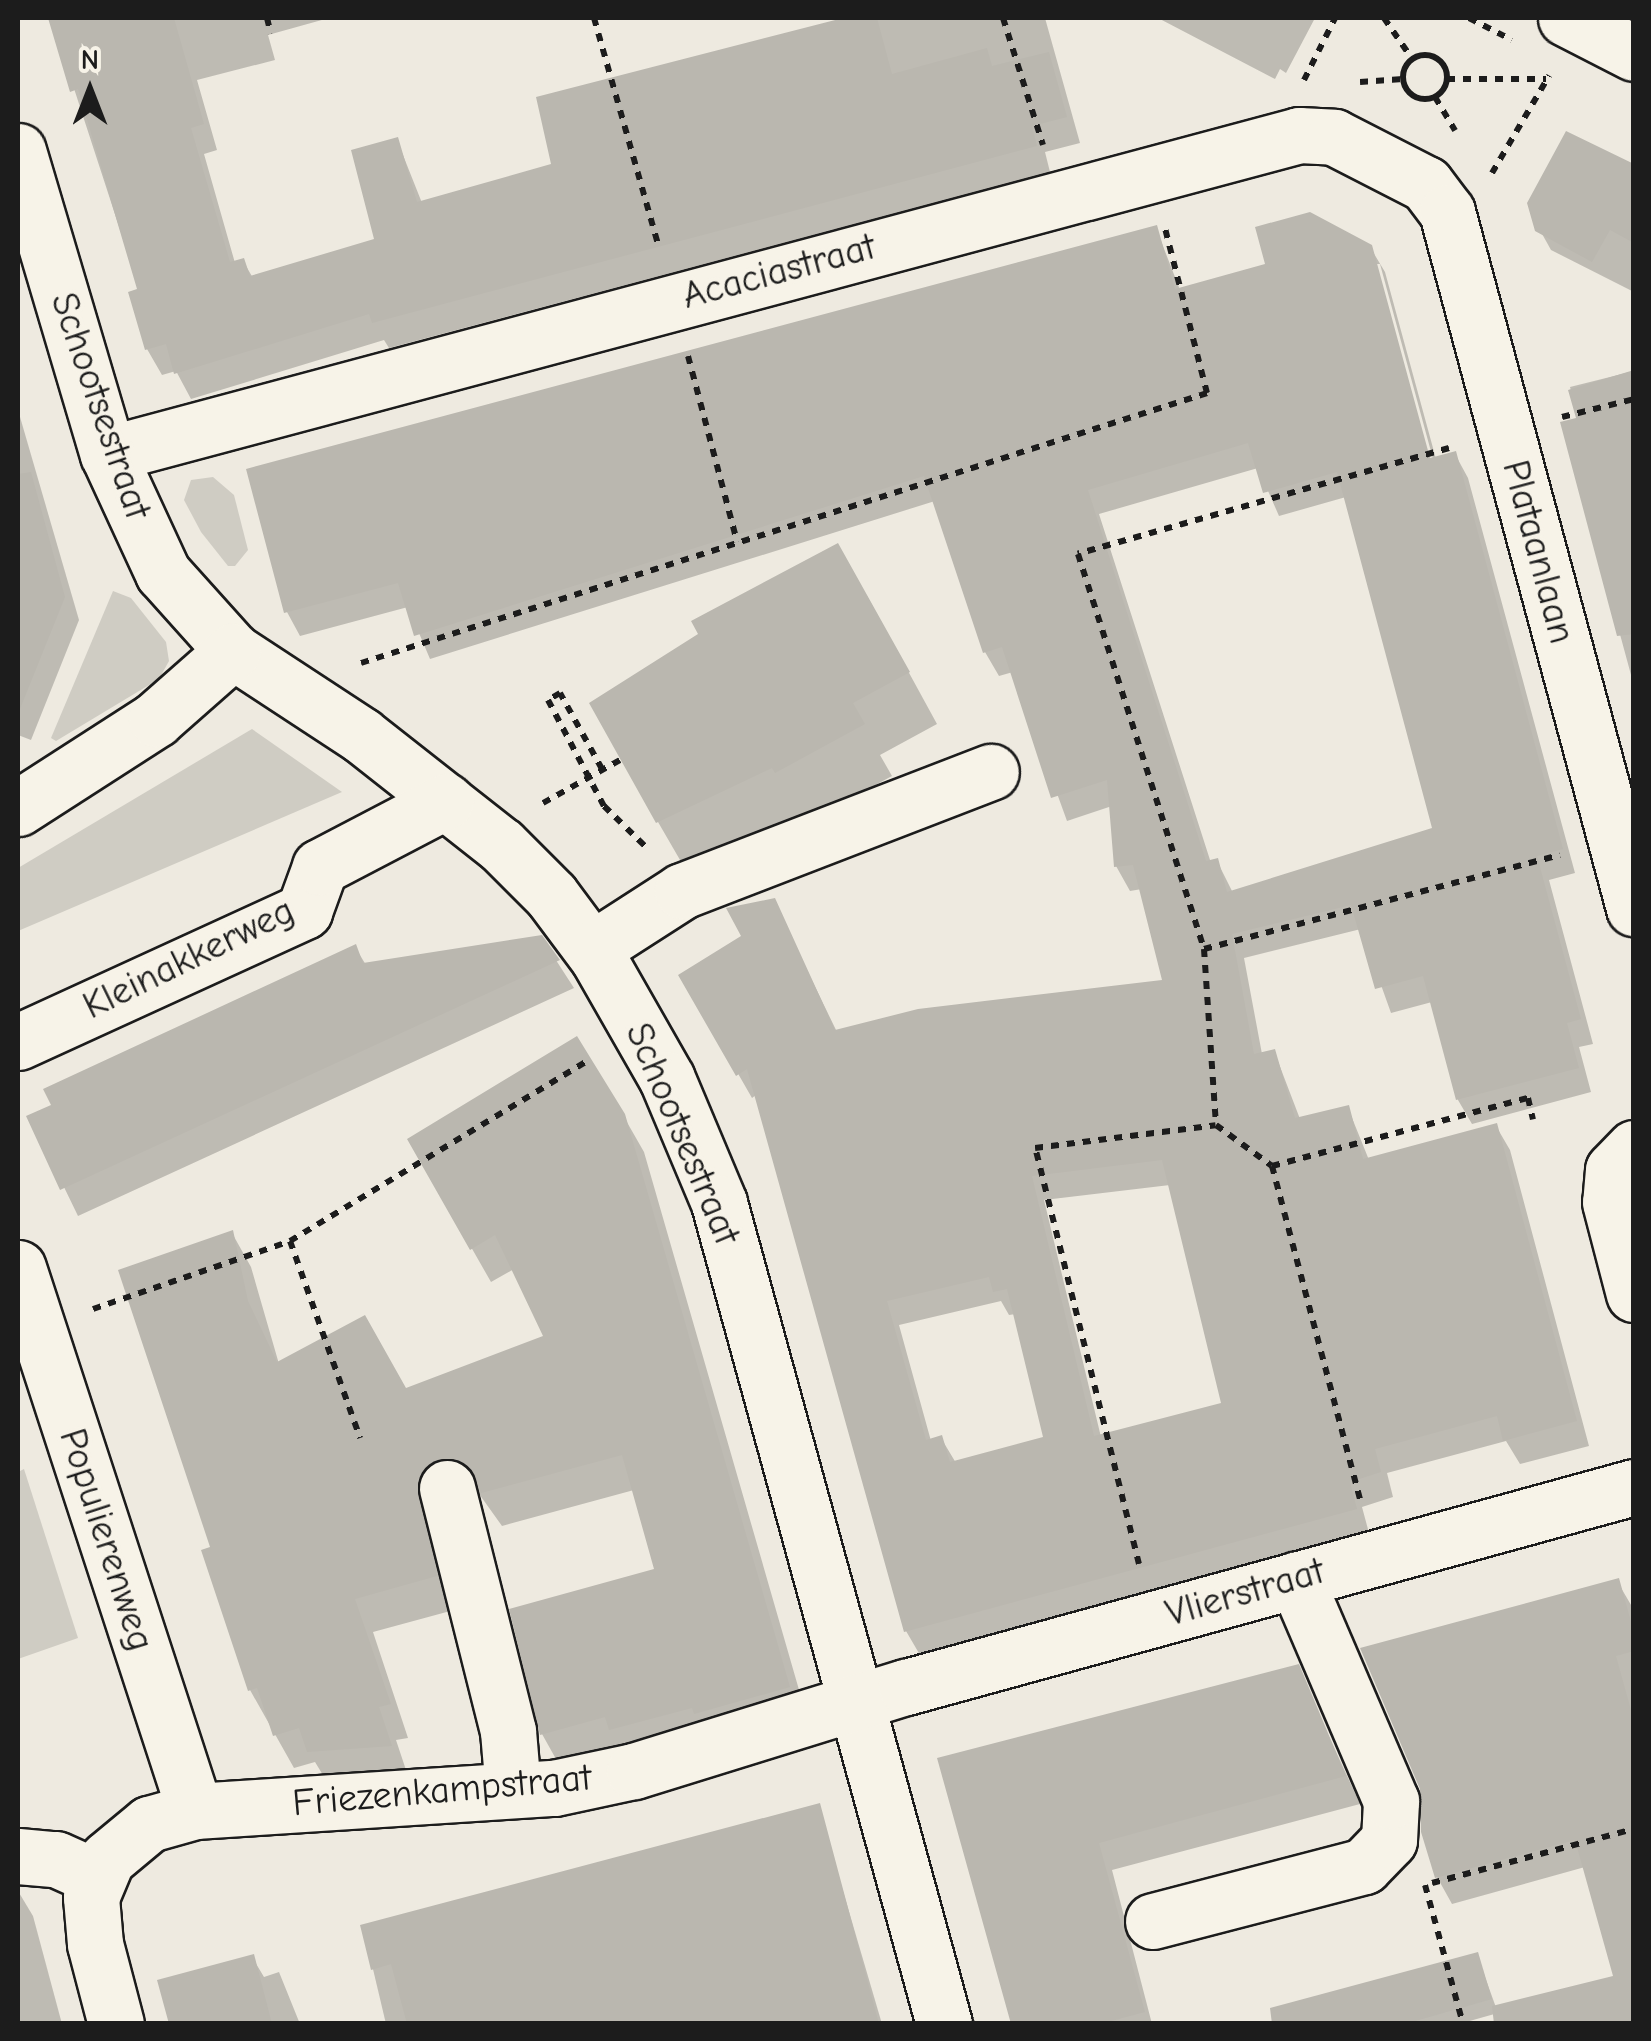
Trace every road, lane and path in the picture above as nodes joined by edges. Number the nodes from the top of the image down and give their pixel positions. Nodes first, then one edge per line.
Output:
1 (266, 18) edge
2 (594, 18) edge
3 (1003, 18) edge
4 (1384, 18) edge
5 (1566, 18) edge
6 (271, 34) dead end
7 (1634, 53) edge
8 (1413, 60) junction
9 (1447, 78) junction
10 (18, 150) edge
11 (1045, 153) dead end
12 (1438, 198) junction
13 (659, 247) dead end
14 (1170, 249) dead end
15 (686, 348) dead end
16 (1634, 399) edge
17 (1558, 418) dead end
18 (1455, 446) dead end
19 (108, 454) junction
20 (738, 542) junction
21 (234, 651) junction
22 (365, 662) dead end
23 (620, 760) dead end
24 (602, 769) junction
25 (991, 772) dead end
26 (588, 776) junction
27 (446, 801) junction
28 (18, 808) edge
29 (538, 809) dead end
30 (1538, 860) dead end
31 (682, 891) junction
32 (1634, 908) edge
33 (592, 950) junction
34 (1204, 950) junction
35 (640, 1026) junction
36 (18, 1042) edge
37 (1534, 1119) dead end
38 (1216, 1125) junction
39 (1634, 1148) edge
40 (1272, 1166) junction
41 (290, 1241) junction
42 (18, 1268) edge
43 (1634, 1294) edge
44 (73, 1316) dead end
45 (360, 1438) dead end
46 (1634, 1487) edge
47 (447, 1488) dead end
48 (1364, 1514) dead end
49 (1142, 1575) dead end
50 (1296, 1579) junction
51 (857, 1701) junction
52 (514, 1790) junction
53 (195, 1811) junction
54 (1634, 1829) edge
55 (18, 1856) edge
56 (96, 1877) junction
57 (1154, 1922) dead end
58 (116, 2024) edge
59 (944, 2024) edge
60 (1464, 2024) edge

1 - 6 path
2 - 13 path
3 - 11 path
4 - 8 path
5 - 7 street
8 - 9 path
8 - 9 path
9 - 12 path
10 - 19 street, Schootsestraat
12 - 19 street, Acaciastraat
12 - 32 street, Plataanlaan
14 - 20 path
15 - 20 path
16 - 17 path
18 - 34 path
19 - 21 street, Schootsestraat
20 - 22 path
21 - 27 street, Schootsestraat
21 - 28 street
23 - 24 path
24 - 26 path
24 - 26 path
25 - 31 street
26 - 29 path
26 - 31 path
27 - 33 street, Schootsestraat
27 - 36 street, Kleinakkerweg
30 - 34 path
31 - 33 street
33 - 35 street, Schootsestraat
34 - 38 path
35 - 41 path
35 - 51 street, Schootsestraat
37 - 40 path
38 - 40 path
38 - 49 path
39 - 43 street
40 - 48 path
41 - 44 path
41 - 45 path
42 - 53 street, Populierenweg
46 - 50 street, Vlierstraat
47 - 52 street
50 - 51 street, Vlierstraat
50 - 57 street
51 - 52 street, Friezenkampstraat
51 - 59 street, Schootsestraat
52 - 53 street, Friezenkampstraat
53 - 56 street, Friezenkampstraat
54 - 60 path
55 - 56 street
56 - 58 street

